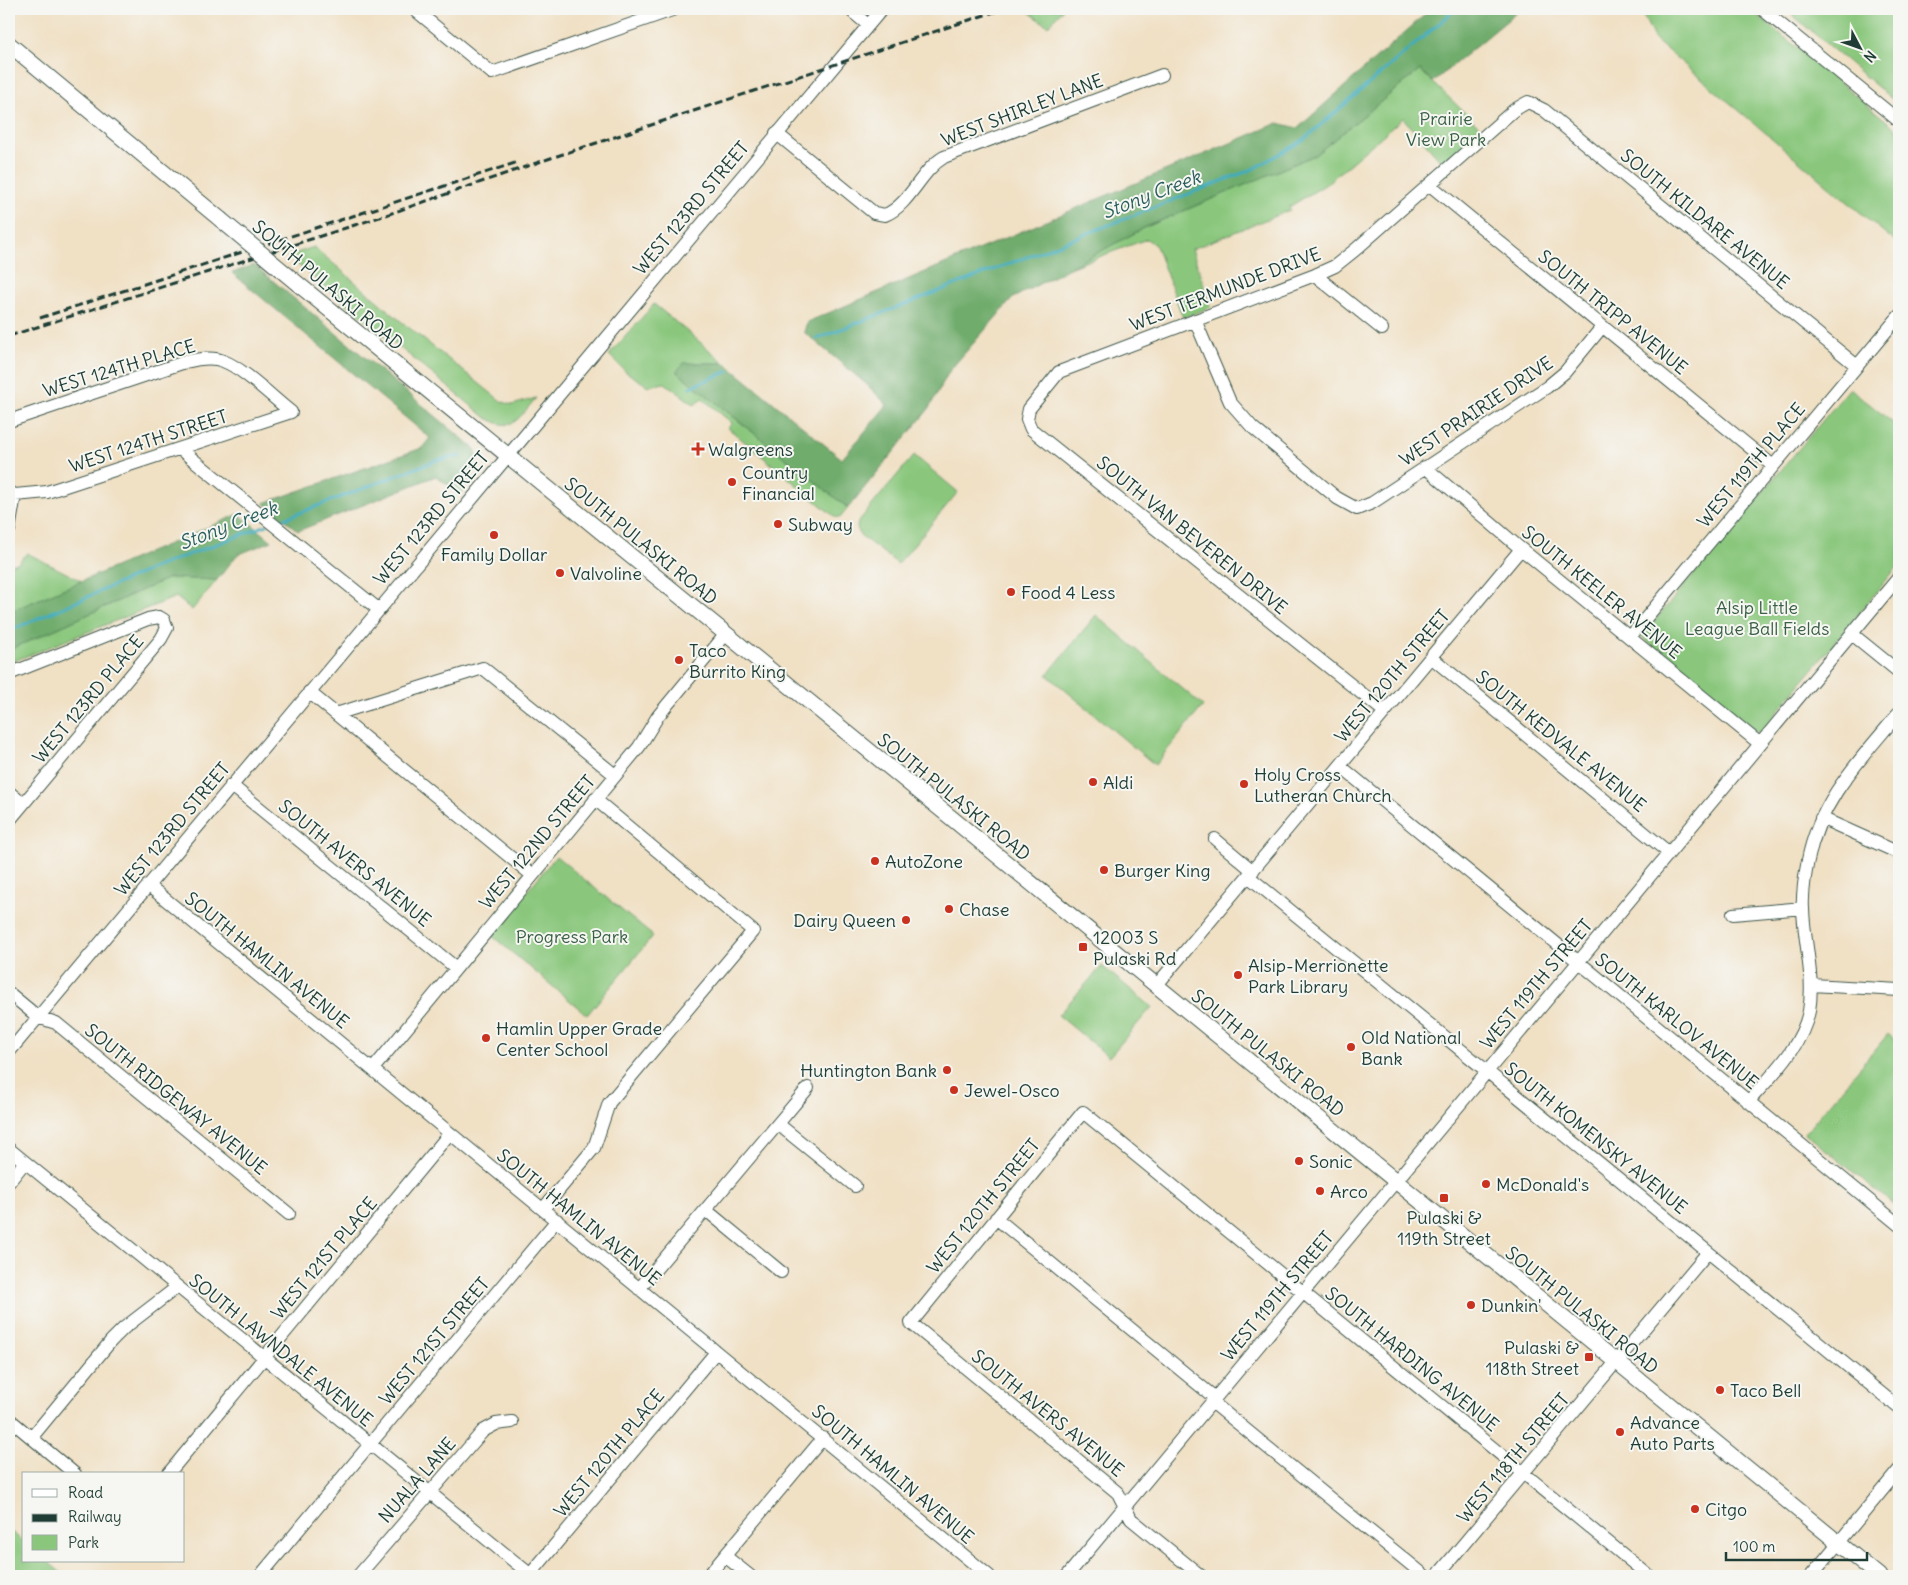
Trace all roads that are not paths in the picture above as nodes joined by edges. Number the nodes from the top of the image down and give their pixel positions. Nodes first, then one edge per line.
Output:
1 (414, 9) edge
2 (676, 9) edge
3 (848, 9) edge
4 (882, 9) edge
5 (1762, 9) edge
6 (868, 25) junction
7 (9, 44) edge
8 (1162, 75) dead end
9 (1528, 102) joint
10 (1899, 120) edge
11 (776, 133) junction
12 (1430, 185) junction
13 (1315, 275) junction
14 (1899, 316) edge
15 (1195, 320) junction
16 (1602, 326) junction
17 (1382, 329) dead end
18 (212, 358) joint
19 (1857, 366) junction
20 (1059, 372) joint
21 (9, 421) edge
22 (180, 449) junction
23 (506, 456) junction
24 (1773, 466) junction
25 (1425, 467) junction
26 (12, 494) edge
27 (9, 530) edge
28 (1521, 550) junction
29 (1899, 577) edge
30 (378, 608) junction
31 (1852, 634) junction
32 (726, 635) junction
33 (1630, 638) junction
34 (1431, 657) junction
35 (1899, 672) edge
36 (9, 674) edge
37 (309, 692) junction
38 (1385, 712) junction
39 (1899, 713) edge
40 (336, 714) junction
41 (1759, 743) junction
42 (1340, 766) junction
43 (615, 775) junction
44 (232, 785) junction
45 (9, 792) edge
46 (595, 799) junction
47 (23, 804) junction
48 (1821, 818) junction
49 (9, 821) edge
50 (1215, 839) dead end
51 (1669, 853) junction
52 (1899, 853) edge
53 (1250, 874) junction
54 (532, 875) junction
55 (148, 885) junction
56 (1802, 908) junction
57 (1733, 914) dead end
58 (1578, 962) junction
59 (456, 968) junction
60 (1812, 985) junction
61 (1156, 986) junction
62 (1899, 990) edge
63 (9, 993) edge
64 (38, 1017) junction
65 (9, 1052) edge
66 (373, 1069) junction
67 (1486, 1071) junction
68 (808, 1088) dead end
69 (1748, 1102) junction
70 (1083, 1112) joint
71 (778, 1124) junction
72 (450, 1133) junction
73 (9, 1149) edge
74 (25, 1162) junction
75 (9, 1182) edge
76 (1396, 1182) junction
77 (855, 1186) dead end
78 (543, 1209) junction
79 (706, 1210) junction
80 (289, 1214) dead end
81 (996, 1218) junction
82 (557, 1220) junction
83 (1899, 1225) edge
84 (1708, 1252) junction
85 (781, 1272) dead end
86 (176, 1288) junction
87 (639, 1288) junction
88 (1303, 1293) junction
89 (911, 1323) joint
90 (716, 1352) junction
91 (263, 1358) junction
92 (1616, 1362) junction
93 (1214, 1400) junction
94 (1899, 1408) edge
95 (9, 1419) edge
96 (512, 1422) dead end
97 (32, 1436) junction
98 (824, 1438) junction
99 (370, 1445) junction
100 (1899, 1470) edge
101 (73, 1472) edge
102 (170, 1472) edge
103 (1524, 1474) junction
104 (428, 1493) junction
105 (1125, 1506) junction
106 (1838, 1543) junction
107 (725, 1556) junction
108 (260, 1576) edge
109 (358, 1576) edge
110 (530, 1576) edge
111 (708, 1576) edge
112 (750, 1576) edge
113 (989, 1576) edge
114 (1067, 1576) edge
115 (1201, 1576) edge
116 (1425, 1576) edge
117 (1437, 1576) edge
118 (1649, 1576) edge
119 (1810, 1576) edge
120 (1879, 1576) edge

1 - 2 street
3 - 6 street
4 - 6 street, WEST 123RD STREET
5 - 10 street
6 - 11 street, WEST 123RD STREET
7 - 23 main road, SOUTH PULASKI ROAD, bridge
8 - 11 street, WEST SHIRLEY LANE
9 - 12 street, WEST TERMUNDE DRIVE
9 - 19 street, SOUTH KILDARE AVENUE
11 - 23 street, WEST 123RD STREET
12 - 13 street, WEST TERMUNDE DRIVE
12 - 16 street, SOUTH TRIPP AVENUE
13 - 15 street, WEST TERMUNDE DRIVE
13 - 17 street
14 - 19 street, WEST 119TH PLACE
15 - 20 street, WEST TERMUNDE DRIVE
15 - 25 street, WEST PRAIRIE DRIVE
16 - 24 street, SOUTH TRIPP AVENUE
16 - 25 street, WEST PRAIRIE DRIVE
18 - 21 street, WEST 124TH PLACE
18 - 22 street, WEST 124TH STREET
19 - 24 street, WEST 119TH PLACE
20 - 38 street, SOUTH VAN BEVEREN DRIVE
22 - 26 street, WEST 124TH STREET
22 - 30 street
23 - 30 street, WEST 123RD STREET
23 - 32 main road, SOUTH PULASKI ROAD
24 - 33 street, WEST 119TH PLACE
25 - 28 street, SOUTH KEELER AVENUE
26 - 27 street
28 - 33 street, SOUTH KEELER AVENUE
28 - 34 street, WEST 120TH STREET
29 - 31 street, WEST 119TH STREET
30 - 37 street, WEST 123RD STREET
31 - 35 street
31 - 41 street, WEST 119TH STREET
32 - 43 street, WEST 122ND STREET
32 - 61 main road, SOUTH PULASKI ROAD
33 - 41 street, SOUTH KEELER AVENUE
34 - 38 street, WEST 120TH STREET
34 - 51 street, SOUTH KEDVALE AVENUE
36 - 47 street, WEST 123RD PLACE
37 - 40 street
37 - 44 street, WEST 123RD STREET
38 - 42 street, WEST 120TH STREET
39 - 48 street
40 - 43 street
40 - 54 street
41 - 51 street, WEST 119TH STREET
42 - 53 street, WEST 120TH STREET
42 - 58 street, SOUTH KARLOV AVENUE
43 - 46 street, WEST 122ND STREET
44 - 55 street, WEST 123RD STREET
44 - 59 street, SOUTH AVERS AVENUE
45 - 47 street
46 - 54 street, WEST 122ND STREET
46 - 78 street
47 - 49 street, WEST 123RD PLACE
48 - 52 street
48 - 56 street
50 - 53 street, SOUTH KOMENSKY AVENUE
51 - 58 street, WEST 119TH STREET
53 - 61 street, WEST 120TH STREET
53 - 67 street, SOUTH KOMENSKY AVENUE
54 - 59 street, WEST 122ND STREET
55 - 64 street, WEST 123RD STREET
55 - 66 street, SOUTH HAMLIN AVENUE
56 - 57 street
56 - 60 street
58 - 67 street, WEST 119TH STREET
58 - 69 street, SOUTH KARLOV AVENUE
59 - 66 street, WEST 122ND STREET
60 - 62 street
60 - 69 street
61 - 76 main road, SOUTH PULASKI ROAD
63 - 64 street, SOUTH RIDGEWAY AVENUE
64 - 65 street, WEST 123RD STREET
64 - 80 street, SOUTH RIDGEWAY AVENUE
66 - 72 street, SOUTH HAMLIN AVENUE
67 - 76 street, WEST 119TH STREET
67 - 84 street, SOUTH KOMENSKY AVENUE
68 - 71 street
69 - 83 street, SOUTH KARLOV AVENUE
70 - 81 street, WEST 120TH STREET
70 - 88 street, SOUTH HARDING AVENUE
71 - 77 street
71 - 79 street
72 - 78 street, SOUTH HAMLIN AVENUE
72 - 91 street, WEST 121ST PLACE
73 - 74 street, SOUTH LAWNDALE AVENUE
74 - 75 street
74 - 86 street, SOUTH LAWNDALE AVENUE
76 - 88 street, WEST 119TH STREET
76 - 92 main road, SOUTH PULASKI ROAD
78 - 82 street, SOUTH HAMLIN AVENUE
79 - 85 street
79 - 87 street
81 - 89 street, WEST 120TH STREET
81 - 93 street
82 - 87 street, SOUTH HAMLIN AVENUE
82 - 99 street, WEST 121ST STREET
84 - 92 street, WEST 118TH STREET
84 - 94 street, SOUTH KOMENSKY AVENUE
86 - 91 street, SOUTH LAWNDALE AVENUE
86 - 97 street
87 - 90 street, SOUTH HAMLIN AVENUE
88 - 93 street, WEST 119TH STREET
88 - 103 street, SOUTH HARDING AVENUE
89 - 105 street, SOUTH AVERS AVENUE
90 - 98 street, SOUTH HAMLIN AVENUE
90 - 110 street, WEST 120TH PLACE
91 - 99 street, SOUTH LAWNDALE AVENUE
91 - 102 street, WEST 121ST PLACE
92 - 103 street, WEST 118TH STREET
92 - 106 main road, SOUTH PULASKI ROAD
93 - 105 street, WEST 119TH STREET
93 - 116 street
95 - 97 street
96 - 104 street, NUALA LANE
97 - 101 street
98 - 107 street
98 - 113 street, SOUTH HAMLIN AVENUE
99 - 104 street, SOUTH LAWNDALE AVENUE
99 - 108 street, WEST 121ST STREET
100 - 106 street
103 - 117 street, WEST 118TH STREET
103 - 118 street, SOUTH HARDING AVENUE
104 - 109 street, NUALA LANE
104 - 110 street, SOUTH LAWNDALE AVENUE
105 - 114 street, WEST 119TH STREET
105 - 115 street, SOUTH AVERS AVENUE
106 - 119 street
106 - 120 main road, SOUTH PULASKI ROAD
107 - 111 street
107 - 112 street

